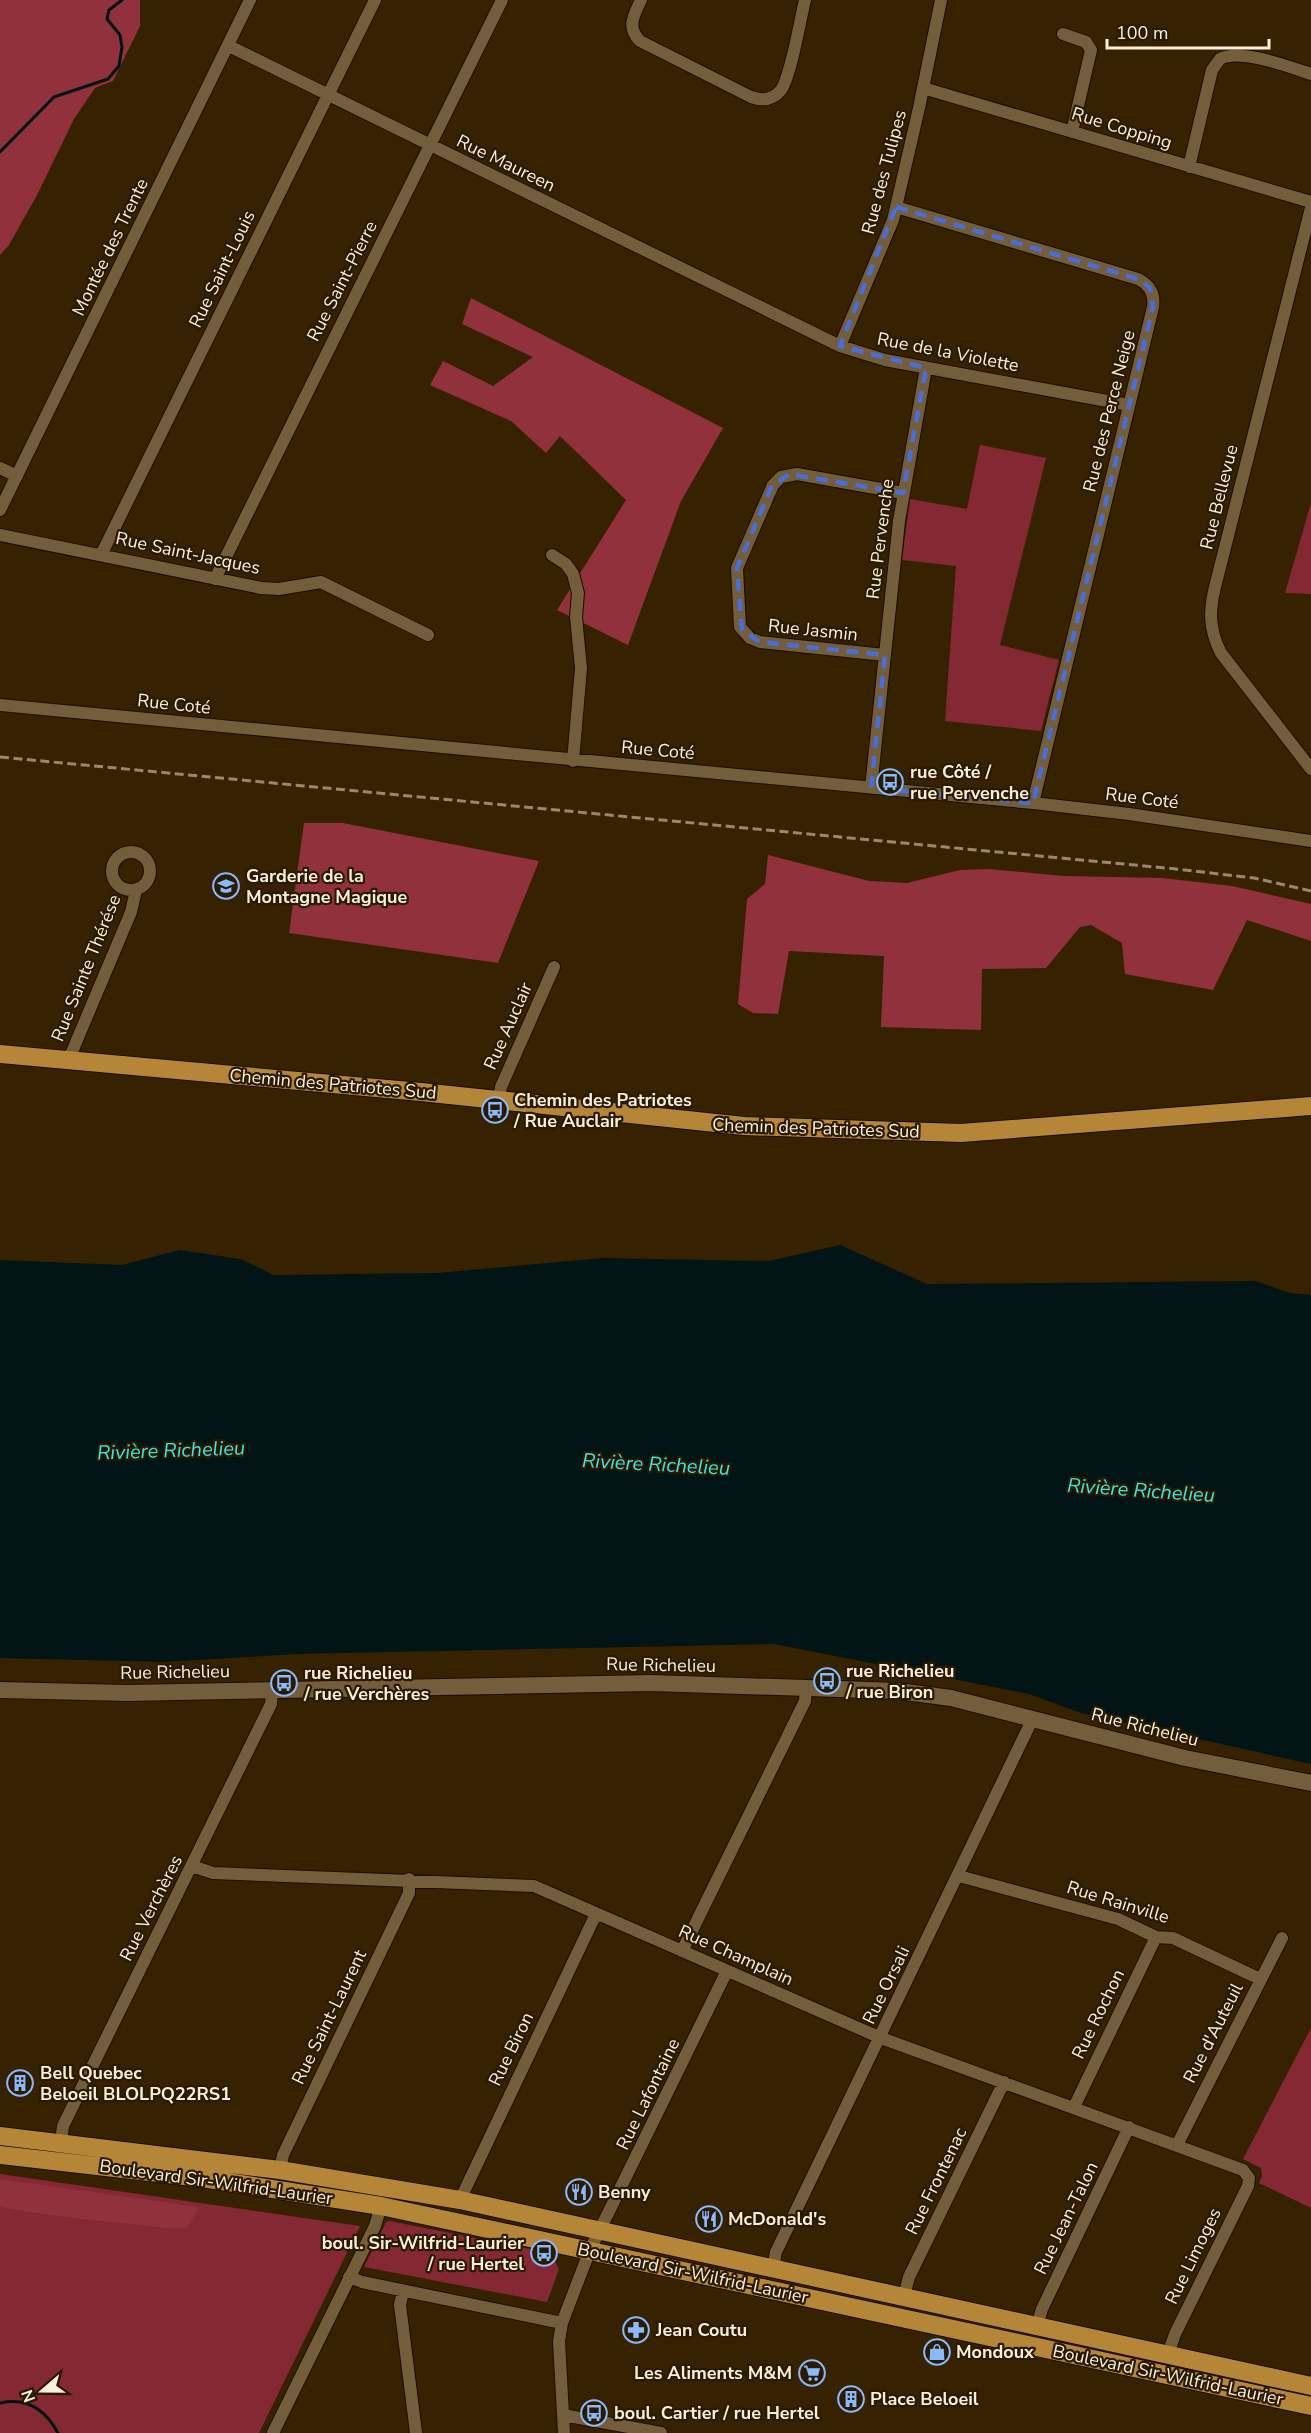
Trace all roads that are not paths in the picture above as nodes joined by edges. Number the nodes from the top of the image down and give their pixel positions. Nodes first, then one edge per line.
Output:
1 (250, 0) edge
2 (375, 0) edge
3 (502, 0) edge
4 (641, 0) edge
5 (805, 0) edge
6 (940, 0) edge
7 (1063, 34) dead end
8 (229, 45) junction
9 (1311, 74) edge
10 (922, 88) junction
11 (328, 95) junction
12 (1072, 132) junction
13 (430, 145) junction
14 (1189, 167) junction
15 (1311, 202) edge
16 (896, 207) junction
17 (1311, 208) edge
18 (768, 312) joint
19 (840, 346) junction
20 (926, 368) junction
21 (1129, 405) junction
22 (0, 468) edge
23 (17, 476) junction
24 (903, 493) junction
25 (0, 510) edge
26 (0, 535) edge
27 (102, 554) junction
28 (552, 555) dead end
29 (215, 579) junction
30 (429, 635) dead end
31 (885, 655) junction
32 (0, 705) edge
33 (573, 761) junction
34 (1311, 769) edge
35 (871, 788) junction
36 (1033, 803) junction
37 (1311, 841) edge
38 (136, 890) dead end
39 (554, 967) dead end
40 (0, 1054) edge
41 (69, 1059) junction
42 (499, 1101) junction
43 (1311, 1106) edge
44 (806, 1687) junction
45 (0, 1690) edge
46 (272, 1690) junction
47 (1033, 1718) junction
48 (1311, 1783) edge
49 (192, 1866) junction
50 (958, 1876) junction
51 (409, 1879) junction
52 (596, 1914) junction
53 (1156, 1937) junction
54 (1282, 1938) dead end
55 (682, 1951) junction
56 (727, 1971) junction
57 (1260, 1979) junction
58 (881, 2038) junction
59 (1004, 2082) junction
60 (1074, 2107) junction
61 (1129, 2127) junction
62 (0, 2136) edge
63 (61, 2142) junction
64 (1178, 2145) junction
65 (0, 2155) edge
66 (280, 2170) junction
67 (1247, 2173) joint
68 (459, 2200) junction
69 (381, 2206) junction
70 (599, 2231) junction
71 (590, 2250) junction
72 (773, 2268) junction
73 (349, 2277) junction
74 (403, 2291) junction
75 (904, 2296) junction
76 (562, 2323) junction
77 (1037, 2326) junction
78 (1168, 2354) junction
79 (1311, 2386) edge
80 (1311, 2406) edge
81 (563, 2415) junction
82 (273, 2433) edge
83 (416, 2433) edge
84 (564, 2433) edge
85 (661, 2433) edge

1 - 8 street, Montée des Trente
2 - 11 street, Rue Saint-Louis
3 - 13 street, Rue Saint-Pierre
4 - 5 street
6 - 10 street, Rue des Tulipes
7 - 12 street
8 - 11 street, Rue Maureen
8 - 23 street, Montée des Trente
9 - 14 street
10 - 12 street, Rue Copping
10 - 16 street, Rue des Tulipes
11 - 13 street, Rue Maureen
11 - 27 street, Rue Saint-Louis
12 - 14 street, Rue Copping
13 - 18 street, Rue Maureen
13 - 29 street, Rue Saint-Pierre
14 - 15 street, Rue Copping
16 - 19 street, Rue des Tulipes
16 - 21 street, Rue des Perce Neige
17 - 34 street, Rue Bellevue
18 - 19 street, Rue de la Violette
19 - 20 street, Rue de la Violette
20 - 21 street, Rue de la Violette
20 - 24 street, Rue Pervenche
21 - 36 street, Rue des Perce Neige
22 - 23 street
23 - 25 street, Montée des Trente
24 - 31 street, Rue Pervenche
24 - 31 street, Rue Jasmin
26 - 27 street, Rue Saint-Jacques
27 - 29 street, Rue Saint-Jacques
28 - 33 street
29 - 30 street, Rue Saint-Jacques
31 - 35 street, Rue Pervenche
32 - 33 street, Rue Coté
33 - 35 street, Rue Coté
35 - 36 street, Rue Coté
36 - 37 street, Rue Coté
38 - 41 street, Rue Sainte Thérése
39 - 42 street, Rue Auclair
40 - 41 main road, Chemin des Patriotes Sud
41 - 42 main road, Chemin des Patriotes Sud
42 - 43 main road, Chemin des Patriotes Sud
44 - 46 main road, Rue Richelieu
44 - 47 main road, Rue Richelieu
44 - 55 street
45 - 46 main road, Rue Richelieu
46 - 49 street, Rue Verchères
47 - 48 main road, Rue Richelieu
47 - 50 street, Rue Orsali
49 - 51 street, Rue Champlain
49 - 63 street, Rue Verchères
50 - 53 street, Rue Rainville
50 - 58 street, Rue Orsali
51 - 52 street, Rue Champlain
51 - 66 street, Rue Saint-Laurent
52 - 55 street, Rue Champlain
52 - 68 street, Rue Biron
53 - 57 street, Rue Rainville
53 - 60 street, Rue Rochon
54 - 57 street, Rue d'Auteuil
55 - 56 street, Rue Champlain
56 - 58 street, Rue Champlain
56 - 70 street, Rue Lafontaine
57 - 64 street, Rue d'Auteuil
58 - 59 street, Rue Champlain
58 - 72 street, Rue Orsali
59 - 60 street, Rue Champlain
59 - 75 street, Rue Frontenac
60 - 61 street, Rue Champlain
61 - 64 street, Rue Champlain
61 - 77 street, Rue Jean-Talon
62 - 63 main road, Boulevard Sir-Wilfrid-Laurier
63 - 66 main road, Boulevard Sir-Wilfrid-Laurier
64 - 67 street, Rue Champlain
65 - 69 main road, Boulevard Sir-Wilfrid-Laurier
66 - 68 main road, Boulevard Sir-Wilfrid-Laurier
67 - 78 street, Rue Limoges
68 - 70 main road, Boulevard Sir-Wilfrid-Laurier
69 - 71 main road, Boulevard Sir-Wilfrid-Laurier
69 - 73 street
70 - 71 street, Rue Lafontaine
70 - 72 main road, Boulevard Sir-Wilfrid-Laurier
71 - 76 street, Rue Lafontaine
71 - 80 main road, Boulevard Sir-Wilfrid-Laurier
72 - 75 main road, Boulevard Sir-Wilfrid-Laurier
73 - 74 street
73 - 82 street
74 - 76 street
74 - 83 street
75 - 77 main road, Boulevard Sir-Wilfrid-Laurier
76 - 81 street, Rue Lafontaine
77 - 78 main road, Boulevard Sir-Wilfrid-Laurier
78 - 79 main road, Boulevard Sir-Wilfrid-Laurier
81 - 84 street, Rue Lafontaine
81 - 85 street

